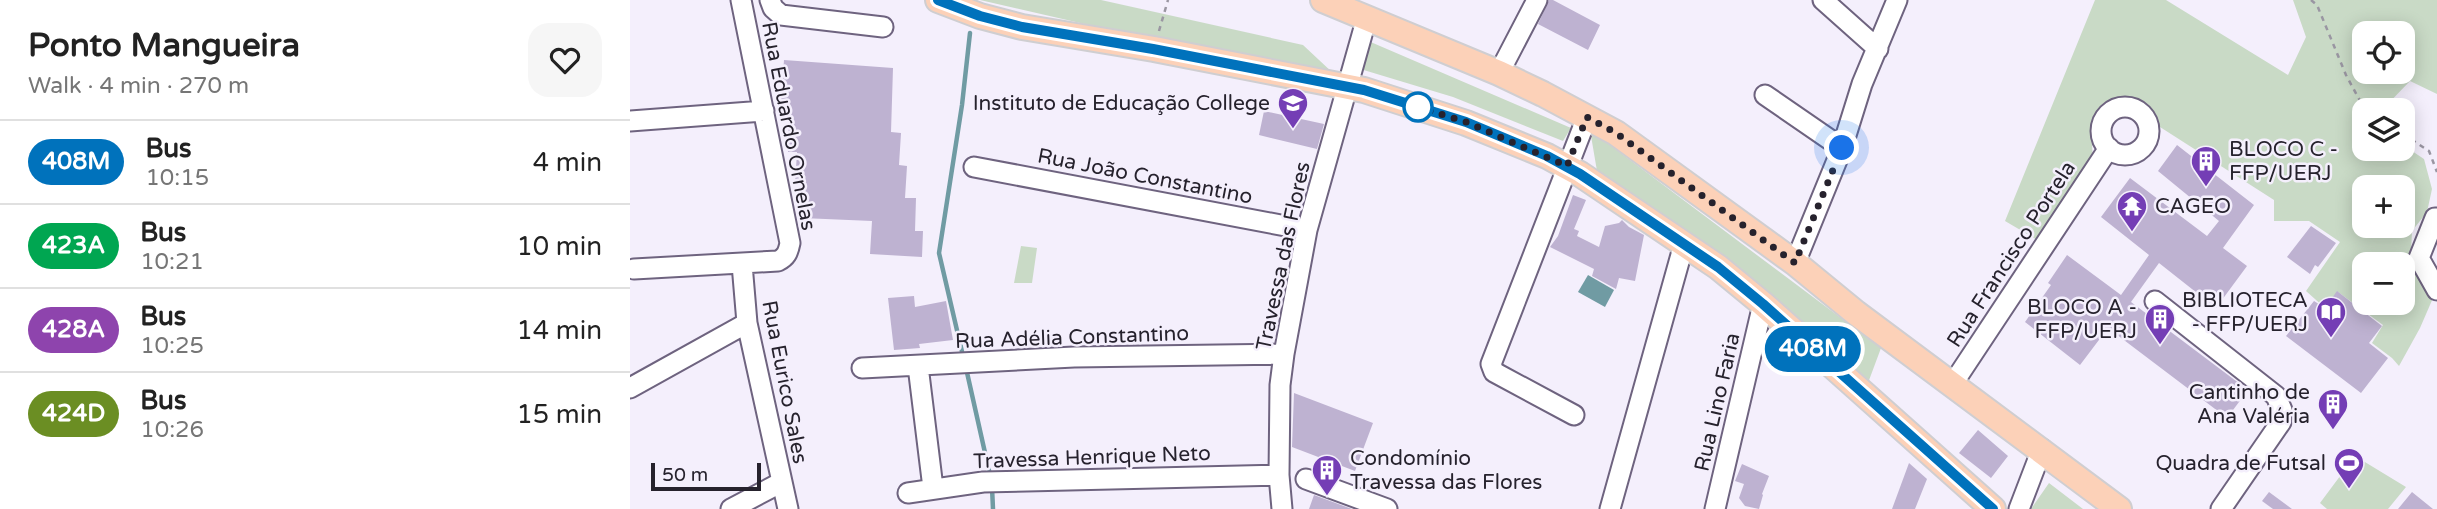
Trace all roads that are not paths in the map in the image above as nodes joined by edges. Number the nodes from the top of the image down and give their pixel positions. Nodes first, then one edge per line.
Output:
1 (741, 0) edge
2 (770, 0) edge
3 (938, 0) edge
4 (1323, 0) edge
5 (1537, 0) edge
6 (1824, 0) edge
7 (1897, 0) edge
8 (1367, 17) junction
9 (883, 27) dead end
10 (1878, 49) junction
11 (1499, 73) junction
12 (1347, 86) junction
13 (1765, 95) dead end
14 (764, 111) junction
15 (1587, 117) junction
16 (630, 121) edge
17 (1842, 148) junction
18 (2109, 148) dead end
19 (1567, 166) junction
20 (974, 167) dead end
21 (2436, 218) edge
22 (1307, 230) junction
23 (1684, 244) junction
24 (1795, 263) junction
25 (742, 264) junction
26 (634, 270) dead end
27 (2437, 290) edge
28 (2155, 301) dead end
29 (1763, 304) junction
30 (747, 323) junction
31 (1284, 354) junction
32 (918, 366) junction
33 (862, 368) dead end
34 (1952, 385) junction
35 (630, 388) edge
36 (1574, 415) dead end
37 (2042, 449) junction
38 (1279, 475) junction
39 (1306, 479) dead end
40 (782, 482) junction
41 (933, 488) junction
42 (908, 493) dead end
43 (731, 509) edge
44 (788, 509) edge
45 (1282, 509) edge
46 (1387, 509) edge
47 (1610, 509) edge
48 (1715, 509) edge
49 (1993, 509) edge
50 (2019, 509) edge
51 (2119, 509) edge
52 (2221, 509) edge

1 - 14 street, Rua Eduardo Ornelas
2 - 9 street
3 - 12 main road
4 - 8 main road
5 - 11 street
6 - 10 street
7 - 10 street
8 - 11 main road
8 - 12 street, Travessa das Flores
10 - 17 street
11 - 15 main road
12 - 19 main road
12 - 22 street, Travessa das Flores
13 - 17 street
14 - 16 street
14 - 25 street, Rua Eduardo Ornelas
15 - 19 street
15 - 24 main road
17 - 24 street
18 - 34 street, Rua Francisco Portela
19 - 23 main road
19 - 36 street
20 - 22 street, Rua João Constantino
21 - 27 street
22 - 31 street, Travessa das Flores
23 - 29 main road
23 - 47 street
24 - 34 main road
25 - 26 street
25 - 30 street, Rua Eurico Sales
28 - 52 street
29 - 48 street, Rua Lino Faria
29 - 49 main road
30 - 35 street
30 - 40 street, Rua Eurico Sales
31 - 32 street, Rua Adélia Constantino
31 - 38 street, Travessa das Flores
32 - 33 street, Rua Adélia Constantino
32 - 41 street
34 - 37 main road
37 - 50 street
37 - 51 main road
38 - 41 street, Travessa Henrique Neto
38 - 45 street, Travessa das Flores
39 - 46 street
40 - 43 street
40 - 44 street, Rua Eurico Sales
41 - 42 street, Travessa Henrique Neto

